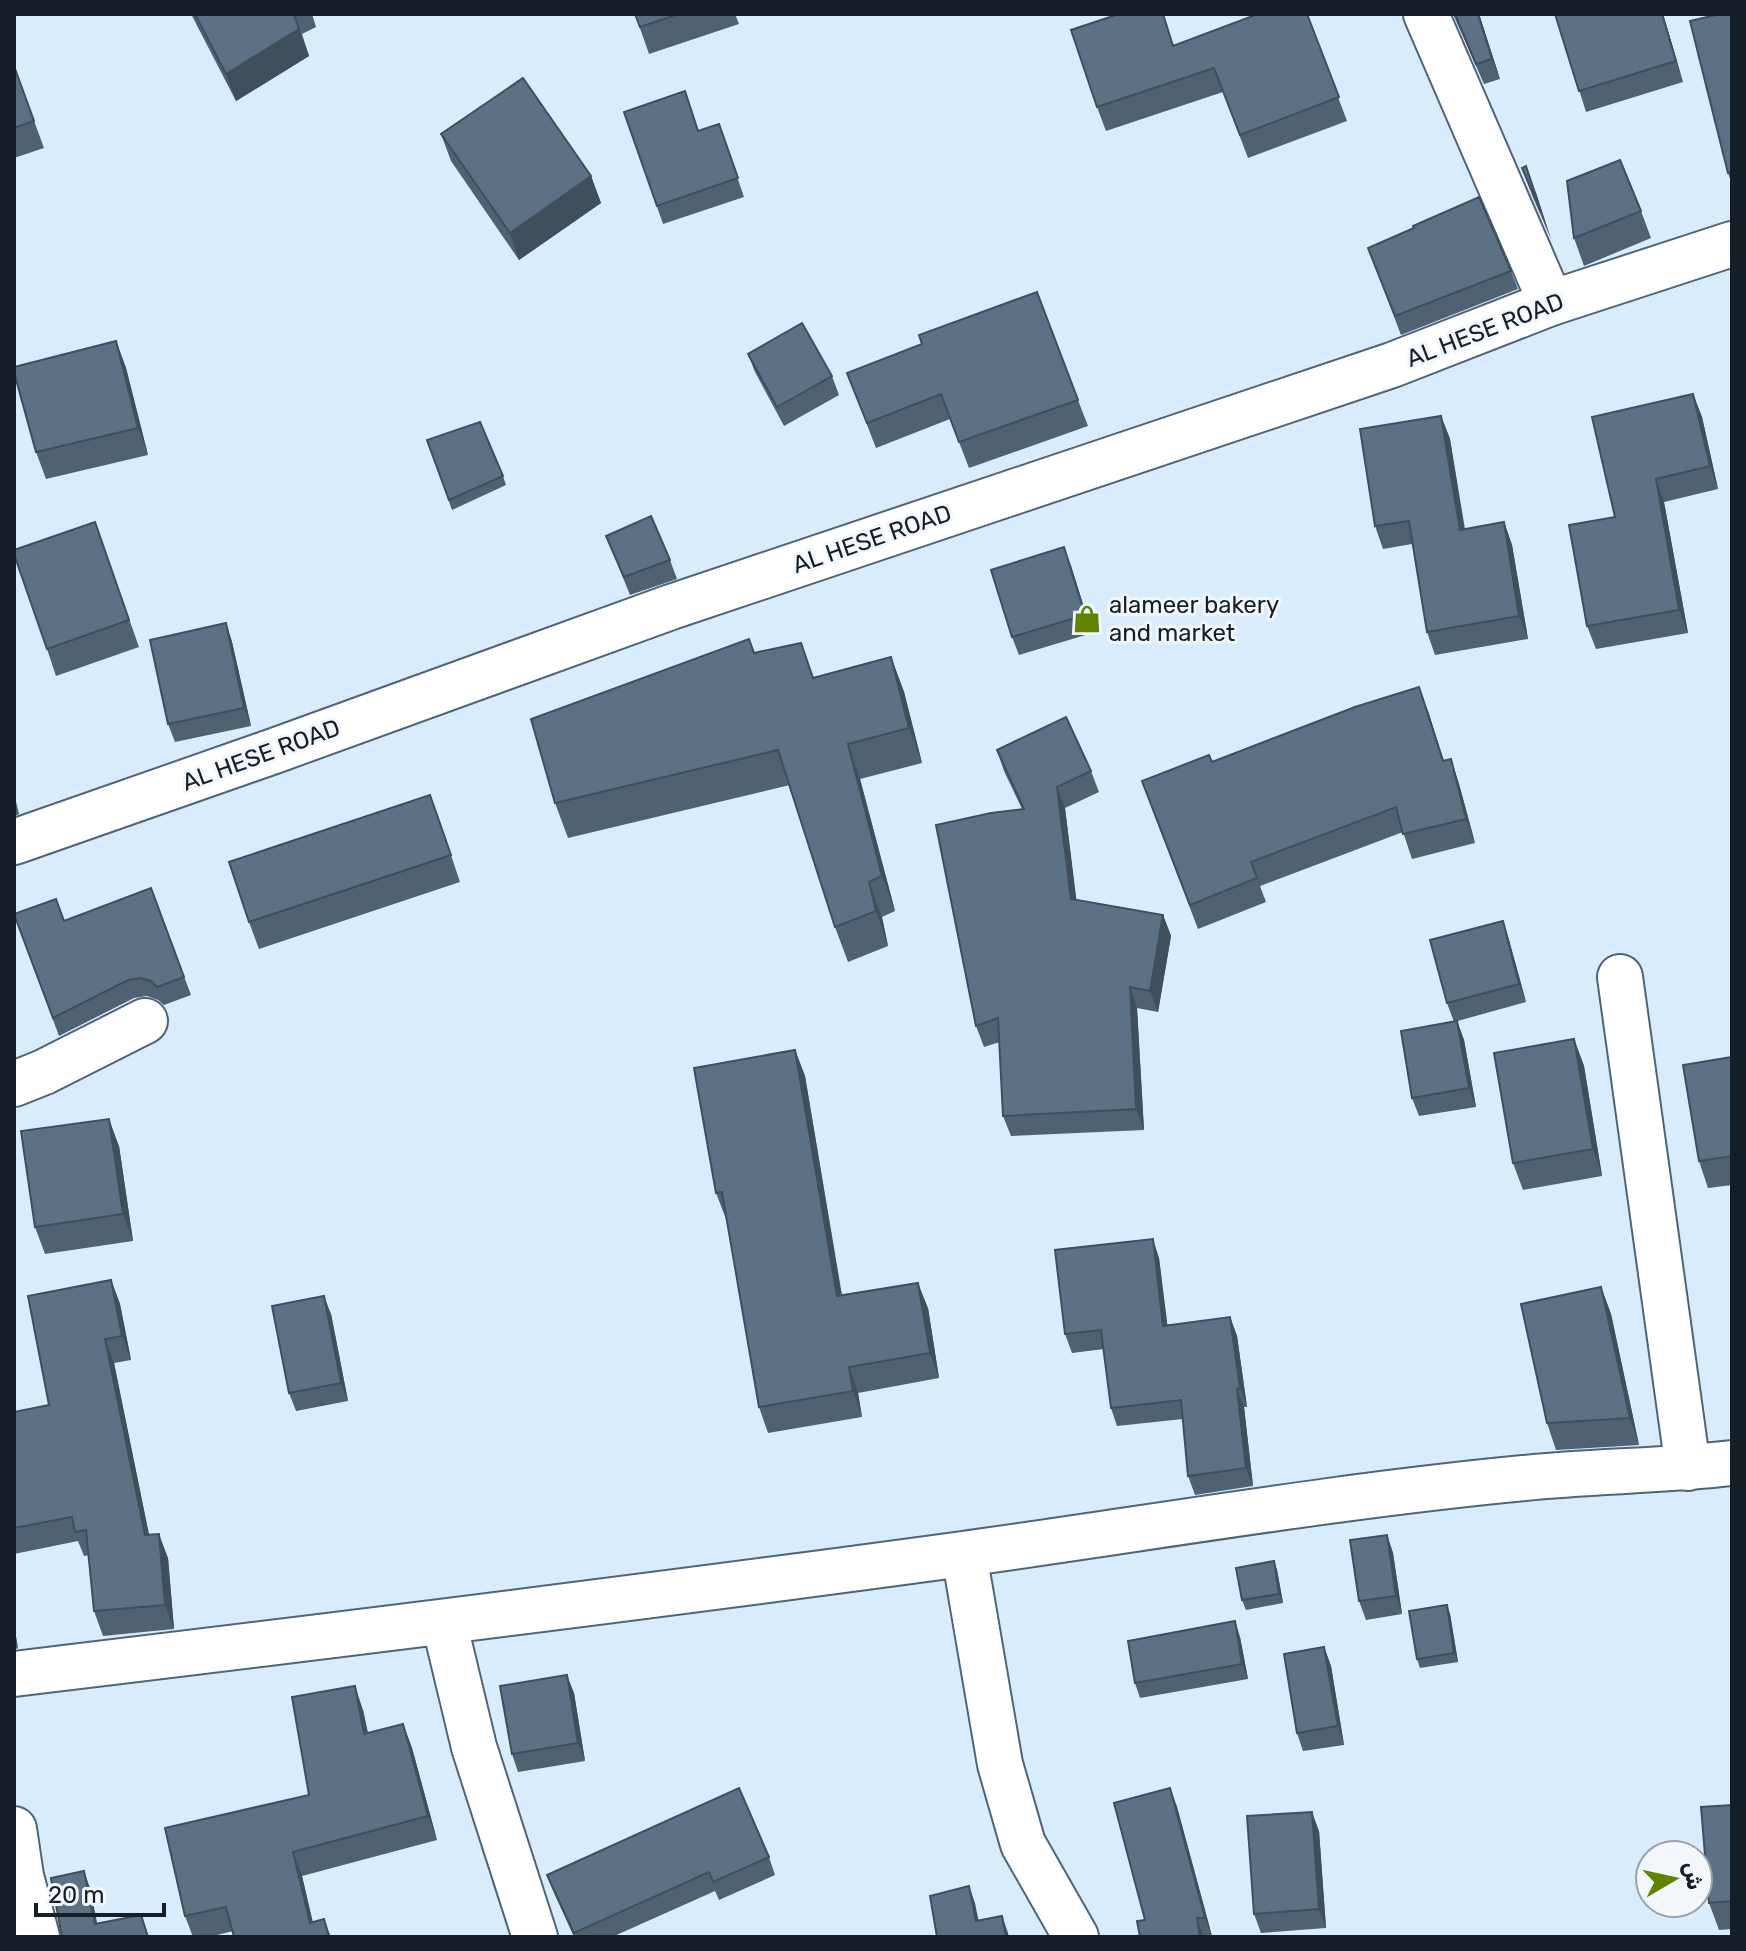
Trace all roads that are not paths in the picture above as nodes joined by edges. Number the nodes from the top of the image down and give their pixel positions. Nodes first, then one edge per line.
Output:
1 (1426, 14) edge
2 (1732, 244) edge
3 (1551, 303) junction
4 (14, 842) edge
5 (1620, 977) dead end
6 (145, 1021) dead end
7 (14, 1084) edge
8 (1732, 1463) edge
9 (1688, 1468) junction
10 (964, 1554) junction
11 (444, 1622) junction
12 (14, 1674) edge
13 (14, 1829) edge
14 (37, 1937) edge
15 (535, 1937) edge
16 (1076, 1937) edge

1 - 3 street
2 - 3 street, AL HESE ROAD
3 - 4 street, AL HESE ROAD
5 - 9 street
6 - 7 street
8 - 9 street
9 - 10 street
10 - 11 street
10 - 16 street
11 - 12 street
11 - 15 street
13 - 14 street

